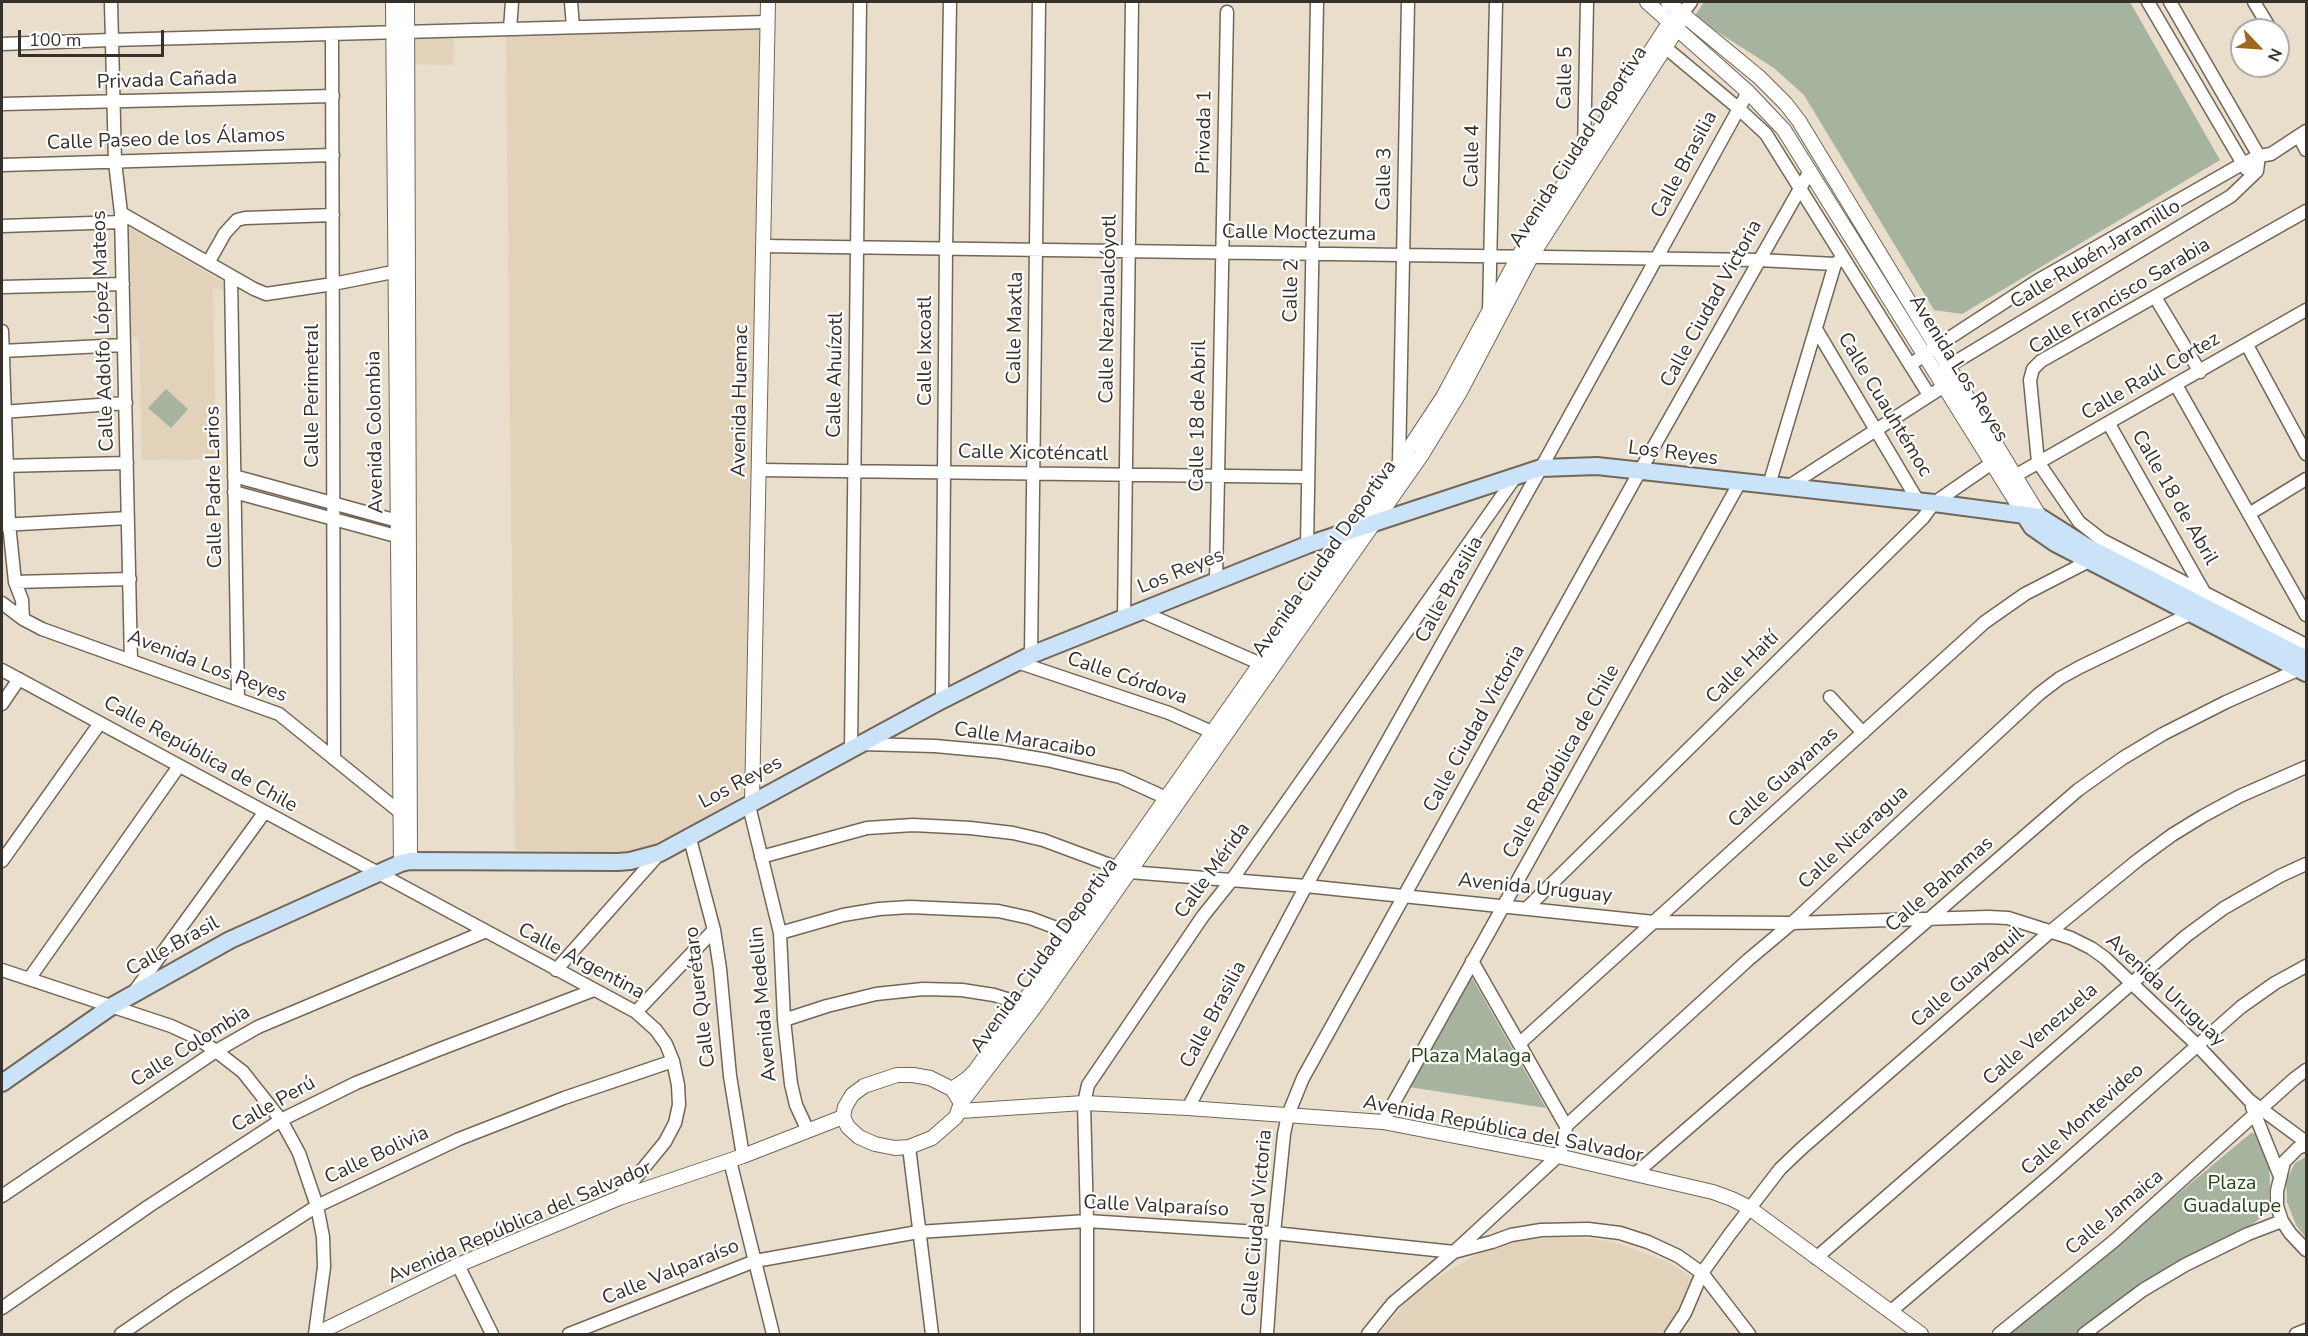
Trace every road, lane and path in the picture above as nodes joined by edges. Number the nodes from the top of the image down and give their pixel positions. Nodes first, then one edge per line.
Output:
1 (111, 2) edge
2 (393, 2) edge
3 (407, 2) edge
4 (512, 2) edge
5 (570, 2) edge
6 (768, 2) edge
7 (860, 2) edge
8 (950, 2) edge
9 (1039, 2) edge
10 (1132, 2) edge
11 (1317, 2) edge
12 (1408, 2) edge
13 (1496, 2) edge
14 (1587, 2) edge
15 (1647, 2) edge
16 (1668, 2) edge
17 (1690, 2) edge
18 (2148, 2) edge
19 (2170, 2) edge
20 (2254, 2) edge
21 (1227, 12) dead end
22 (1682, 14) junction
23 (2264, 18) edge
24 (767, 22) junction
25 (1673, 26) junction
26 (573, 27) junction
27 (510, 29) junction
28 (400, 32) junction
29 (332, 34) junction
30 (111, 40) junction
31 (2, 45) edge
32 (1666, 48) junction
33 (1748, 92) junction
34 (333, 96) junction
35 (113, 103) junction
36 (2, 104) edge
37 (1738, 108) junction
38 (2303, 133) edge
39 (2307, 150) edge
40 (1584, 154) junction
41 (333, 155) junction
42 (2259, 156) junction
43 (115, 162) junction
44 (2242, 164) junction
45 (2, 165) edge
46 (1810, 171) junction
47 (2252, 178) junction
48 (1800, 187) junction
49 (2307, 211) edge
50 (333, 215) junction
51 (121, 218) junction
52 (2, 225) edge
53 (763, 246) junction
54 (857, 247) junction
55 (946, 249) junction
56 (1036, 250) junction
57 (1130, 251) junction
58 (1221, 253) junction
59 (1312, 254) junction
60 (1403, 255) junction
61 (1490, 256) junction
62 (1524, 257) junction
63 (1657, 259) junction
64 (1759, 260) junction
65 (1839, 261) junction
66 (208, 263) junction
67 (401, 270) junction
68 (231, 276) junction
69 (123, 284) junction
70 (333, 284) junction
71 (2, 287) edge
72 (2155, 297) junction
73 (2307, 310) edge
74 (1489, 312) junction
75 (1816, 329) junction
76 (2, 331) edge
77 (124, 345) junction
78 (2247, 345) junction
79 (1937, 346) junction
80 (2, 351) edge
81 (1925, 355) junction
82 (1910, 365) junction
83 (1948, 366) junction
84 (2200, 372) junction
85 (1945, 379) junction
86 (1921, 382) junction
87 (2176, 385) junction
88 (1929, 395) junction
89 (126, 403) junction
90 (3, 412) edge
91 (2109, 424) junction
92 (1876, 429) junction
93 (2307, 454) edge
94 (2038, 462) junction
95 (127, 463) junction
96 (1992, 463) junction
97 (1399, 465) junction
98 (4, 466) edge
99 (1541, 468) junction
100 (759, 470) junction
101 (854, 471) junction
102 (1640, 471) junction
103 (945, 472) junction
104 (1033, 474) junction
105 (1125, 475) junction
106 (234, 476) junction
107 (1218, 476) junction
108 (1516, 476) junction
109 (1307, 477) junction
110 (2013, 477) junction
111 (2307, 479) edge
112 (1740, 482) junction
113 (1769, 485) junction
114 (1786, 488) junction
115 (234, 492) junction
116 (333, 501) junction
117 (1926, 502) junction
118 (2249, 514) junction
119 (333, 517) junction
120 (2032, 517) junction
121 (128, 518) junction
122 (403, 522) junction
123 (1373, 524) junction
124 (5, 525) edge
125 (1352, 531) junction
126 (403, 538) junction
127 (1307, 544) junction
128 (2089, 561) junction
129 (130, 579) junction
130 (1216, 580) junction
131 (15, 582) junction
132 (2204, 592) junction
133 (2, 603) edge
134 (1132, 614) junction
135 (2192, 614) junction
136 (2307, 615) edge
137 (23, 619) junction
138 (2307, 645) edge
139 (1024, 659) junction
140 (131, 661) junction
141 (1265, 666) junction
142 (2304, 667) edge
143 (2, 670) edge
144 (19, 680) junction
145 (1830, 697) dead end
146 (238, 698) junction
147 (942, 700) junction
148 (2, 704) edge
149 (100, 723) junction
150 (1863, 733) junction
151 (1217, 734) junction
152 (856, 747) junction
153 (334, 759) junction
154 (179, 766) junction
155 (2307, 767) edge
156 (1172, 800) junction
157 (752, 801) junction
158 (264, 813) junction
159 (406, 816) junction
160 (689, 835) junction
161 (660, 853) junction
162 (761, 857) junction
163 (2, 861) edge
164 (405, 862) junction
165 (2307, 864) edge
166 (1123, 870) junction
167 (379, 873) junction
168 (1231, 880) junction
169 (1306, 885) junction
170 (1406, 895) junction
171 (1504, 906) junction
172 (1527, 908) junction
173 (1932, 918) junction
174 (1654, 922) junction
175 (1792, 923) junction
176 (714, 930) junction
177 (2051, 931) junction
178 (484, 932) junction
179 (780, 933) junction
180 (1077, 936) junction
181 (1472, 961) junction
182 (2307, 966) edge
183 (556, 970) junction
184 (2, 971) edge
185 (29, 980) junction
186 (2132, 982) junction
187 (594, 990) junction
188 (133, 993) junction
189 (112, 1006) junction
190 (1028, 1006) junction
191 (636, 1012) junction
192 (784, 1020) junction
193 (1520, 1043) junction
194 (2197, 1045) junction
195 (216, 1051) junction
196 (673, 1061) junction
197 (2307, 1070) edge
198 (2, 1083) edge
199 (952, 1089) junction
200 (1084, 1103) junction
201 (961, 1107) junction
202 (1188, 1108) junction
203 (2258, 1111) junction
204 (1288, 1115) junction
205 (843, 1117) junction
206 (281, 1120) junction
207 (1383, 1122) junction
208 (1566, 1126) junction
209 (808, 1131) junction
210 (2307, 1144) edge
211 (909, 1147) junction
212 (1558, 1156) junction
213 (736, 1159) junction
214 (1635, 1174) junction
215 (2279, 1174) junction
216 (2, 1196) edge
217 (619, 1198) junction
218 (317, 1206) junction
219 (1748, 1207) junction
220 (1087, 1221) junction
221 (2282, 1221) junction
222 (918, 1232) junction
223 (1274, 1233) junction
224 (2307, 1250) edge
225 (1454, 1252) junction
226 (1816, 1258) junction
227 (755, 1261) junction
228 (458, 1265) junction
229 (1702, 1273) junction
230 (2, 1308) edge
231 (1890, 1312) junction
232 (2307, 1330) edge
233 (121, 1335) edge
234 (316, 1335) edge
235 (492, 1335) edge
236 (569, 1335) edge
237 (773, 1335) edge
238 (933, 1335) edge
239 (1087, 1335) edge
240 (1267, 1335) edge
241 (1368, 1335) edge
242 (1671, 1335) edge
243 (1749, 1335) edge
244 (1921, 1335) edge
245 (1998, 1335) edge
246 (2084, 1335) edge
247 (2296, 1335) edge

1 - 30 street, Calle Adolfo López Mateos
2 - 28 street, Avenida Colombia
3 - 28 street, Avenida Colombia
4 - 27 street
5 - 26 street
6 - 24 street, Avenida Huemac
7 - 54 street, Calle Ahuízotl
8 - 55 street, Calle Ixcoatl
9 - 56 street, Calle Maxtla
10 - 57 street, Calle Nezahualcóyotl
11 - 59 street, Calle 2
12 - 60 street, Calle 3
13 - 61 street, Calle 4
14 - 40 street, Calle 5
15 - 25 street, Avenida Los Reyes
16 - 22 street, Avenida Los Reyes
17 - 22 street, Avenida Ciudad Deportiva
18 - 44 street
19 - 42 street
20 - 23 street
21 - 58 street, Privada 1
22 - 25 street, Avenida Ciudad Deportiva
22 - 79 street, Avenida Los Reyes
24 - 26 street
24 - 53 street, Avenida Huemac
25 - 32 street, Avenida Ciudad Deportiva
25 - 33 street, Avenida Los Reyes
25 - 40 street, Avenida Ciudad Deportiva
26 - 27 street
27 - 28 street
28 - 29 street
28 - 67 street, Avenida Colombia
29 - 30 street
29 - 34 street, Calle Perimetral
30 - 31 street
30 - 35 street, Calle Adolfo López Mateos
32 - 37 street
32 - 62 street, Avenida Ciudad Deportiva
33 - 37 street, Calle Brasilia
33 - 46 street, Avenida Los Reyes
34 - 35 street, Privada Cañada
34 - 41 street, Calle Perimetral
35 - 36 street, Privada Cañada
35 - 43 street, Calle Adolfo López Mateos
37 - 48 street
37 - 63 street, Calle Brasilia
38 - 39 street
38 - 42 street, Calle Rubén Jaramillo
40 - 62 street, Avenida Ciudad Deportiva
41 - 43 street, Calle Paseo de los Álamos
41 - 50 street, Calle Perimetral
42 - 44 street, Calle Rubén Jaramillo
42 - 47 street
43 - 45 street, Calle Paseo de los Álamos
43 - 51 street, Calle Adolfo López Mateos
44 - 47 street
44 - 79 street, Calle Rubén Jaramillo
46 - 48 street, Calle Ciudad Victoria
46 - 81 street, Avenida Los Reyes
47 - 83 street, Calle Rubén Jaramillo
48 - 64 street, Calle Ciudad Victoria
48 - 65 street
49 - 72 street, Calle Francisco Sarabia
50 - 66 street
50 - 70 street, Calle Perimetral
51 - 52 street
51 - 66 street
51 - 69 street, Calle Adolfo López Mateos
53 - 54 street, Calle Moctezuma
53 - 100 street, Avenida Huemac
54 - 55 street, Calle Moctezuma
54 - 101 street, Calle Ahuízotl
55 - 56 street, Calle Moctezuma
55 - 103 street, Calle Ixcoatl
56 - 57 street, Calle Moctezuma
56 - 104 street, Calle Maxtla
57 - 58 street, Calle Moctezuma
57 - 105 street, Calle Nezahualcóyotl
58 - 59 street, Calle Moctezuma
58 - 107 street, Calle 18 de Abril
59 - 60 street, Calle Moctezuma
59 - 109 street, Calle 2
60 - 61 street, Calle Moctezuma
60 - 97 street, Calle 3
61 - 62 street, Calle Moctezuma
61 - 74 street, Calle 4
62 - 63 street, Calle Moctezuma
62 - 74 street, Avenida Ciudad Deportiva
62 - 123 street, Avenida Ciudad Deportiva
63 - 64 street, Calle Moctezuma
63 - 99 street, Calle Brasilia
64 - 65 street, Calle Moctezuma
64 - 102 street, Calle Ciudad Victoria
65 - 75 street
65 - 82 street
66 - 68 street
67 - 70 street
67 - 122 street, Avenida Colombia
68 - 70 street
68 - 106 street, Calle Padre Larios
69 - 71 street
69 - 77 street, Calle Adolfo López Mateos
70 - 116 street, Calle Perimetral
72 - 84 street
72 - 94 street, Calle Francisco Sarabia
73 - 78 street, Calle Raúl Cortez
74 - 97 street, Avenida Ciudad Deportiva
75 - 92 street, Calle Cuauhtémoc
75 - 113 street
76 - 80 street
77 - 80 street
77 - 89 street, Calle Adolfo López Mateos
78 - 84 street, Calle Raúl Cortez
78 - 93 street
79 - 81 street, Calle Rubén Jaramillo
79 - 83 street, Avenida Los Reyes
80 - 90 street
81 - 82 street, Calle Rubén Jaramillo
81 - 85 street, Avenida Los Reyes
82 - 86 street
83 - 85 street, Avenida Los Reyes
84 - 87 street, Calle Raúl Cortez
85 - 86 street
85 - 88 street
85 - 96 street, Avenida Los Reyes
85 - 110 street, Avenida Los Reyes
86 - 88 street
87 - 91 street, Calle Raúl Cortez
87 - 118 street
88 - 92 street
89 - 90 street
89 - 95 street, Calle Adolfo López Mateos
90 - 98 street
91 - 94 street, Calle Raúl Cortez
91 - 132 street, Calle 18 de Abril
92 - 114 street
92 - 117 street, Calle Cuauhtémoc
94 - 110 street, Calle Raúl Cortez
94 - 132 street
95 - 98 street
95 - 121 street, Calle Adolfo López Mateos
96 - 117 street, Calle Haití
96 - 120 street, Avenida Los Reyes
97 - 125 street, Avenida Ciudad Deportiva
98 - 124 street
99 - 102 main road, Los Reyes
99 - 108 main road, Los Reyes
99 - 169 street, Calle Brasilia
100 - 101 street, Calle Xicoténcatl
100 - 157 street, Avenida Huemac
101 - 103 street, Calle Xicoténcatl
101 - 152 street, Calle Ahuízotl
102 - 112 main road, Los Reyes
102 - 170 street, Calle Ciudad Victoria
103 - 104 street, Calle Xicoténcatl
103 - 147 street, Calle Ixcoatl
104 - 105 street, Calle Xicoténcatl
104 - 139 street, Calle Maxtla
105 - 107 street, Calle Xicoténcatl
105 - 134 street, Calle Nezahualcóyotl
106 - 115 street, Calle Padre Larios
106 - 116 street
107 - 109 street, Calle Xicoténcatl
107 - 130 street, Calle 18 de Abril
108 - 123 main road, Los Reyes
108 - 168 street, Calle Mérida
109 - 127 street, Calle 2
110 - 120 street, Avenida Los Reyes
111 - 118 street
112 - 113 main road, Los Reyes
112 - 171 street, Calle República de Chile
113 - 114 main road, Los Reyes
114 - 117 main road, Los Reyes
115 - 119 street
115 - 146 street, Calle Padre Larios
116 - 119 street, Calle Perimetral
116 - 122 street
117 - 120 main road, Los Reyes
117 - 172 street, Calle Haití
118 - 136 street
119 - 126 street
119 - 153 street, Calle Perimetral
120 - 128 main road, Avenida Los Reyes
120 - 142 main road, Avenida Los Reyes
121 - 124 street
121 - 129 street, Calle Adolfo López Mateos
122 - 126 street, Avenida Colombia
123 - 125 main road, Los Reyes
123 - 141 street, Avenida Ciudad Deportiva
124 - 131 street
125 - 127 main road, Los Reyes
125 - 141 street, Avenida Ciudad Deportiva
126 - 159 street, Avenida Colombia
127 - 130 main road, Los Reyes
128 - 135 main road, Avenida Los Reyes
128 - 150 street, Calle Guayanas
129 - 131 street
129 - 140 street, Calle Adolfo López Mateos
130 - 134 main road, Los Reyes
131 - 137 street
132 - 138 street
133 - 137 street, Avenida Los Reyes
134 - 139 main road, Los Reyes
134 - 141 street
135 - 142 main road, Avenida Los Reyes
135 - 175 street, Calle Nicaragua
137 - 140 street, Avenida Los Reyes
139 - 147 main road, Los Reyes
139 - 151 street, Calle Córdova
140 - 146 street, Avenida Los Reyes
141 - 151 street, Avenida Ciudad Deportiva
142 - 173 street, Calle Bahamas
143 - 144 street, Calle República de Chile
144 - 148 street
144 - 149 street, Calle República de Chile
145 - 150 street
146 - 153 street, Avenida Los Reyes
147 - 152 main road, Los Reyes
149 - 154 street, Calle República de Chile
149 - 163 street
150 - 174 street, Calle Guayanas
151 - 156 street, Avenida Ciudad Deportiva
152 - 156 street, Calle Maracaibo
152 - 157 main road, Los Reyes
153 - 159 street, Avenida Los Reyes
154 - 158 street, Calle República de Chile
154 - 185 street
155 - 177 street, Calle Guayaquil
156 - 166 street, Avenida Ciudad Deportiva
157 - 160 main road, Los Reyes
157 - 162 street, Avenida Medellin
158 - 167 street, Calle República de Chile
158 - 188 street
159 - 164 street, Avenida Colombia
160 - 161 main road, Los Reyes
160 - 176 street, Calle Querétaro
161 - 164 main road, Los Reyes
161 - 183 street
162 - 166 street, Avenida Uruguay
162 - 179 street, Avenida Medellin
164 - 167 main road, Los Reyes
165 - 186 street, Calle Venezuela
166 - 168 street, Avenida Uruguay
166 - 180 street, Avenida Ciudad Deportiva
167 - 178 street, Calle Argentina
167 - 188 main road, Calle Brasil
168 - 169 street, Avenida Uruguay
168 - 200 street, Calle Mérida
169 - 170 street, Avenida Uruguay
169 - 202 street, Calle Brasilia
170 - 171 street, Avenida Uruguay
170 - 204 street, Calle Ciudad Victoria
171 - 172 street, Avenida Uruguay
171 - 181 street, Calle República de Chile
172 - 174 street, Avenida Uruguay
173 - 175 street, Avenida Uruguay
173 - 177 street, Avenida Uruguay
173 - 214 street, Calle Bahamas
174 - 175 street, Avenida Uruguay
174 - 193 street, Calle Guayanas
175 - 208 street, Calle Nicaragua
176 - 191 street
176 - 213 street, Calle Querétaro
177 - 186 street, Avenida Uruguay
177 - 219 street, Calle Guayaquil
178 - 183 street, Calle Argentina
178 - 195 street, Calle Colombia
179 - 180 street
179 - 192 street, Avenida Medellin
180 - 190 street, Avenida Ciudad Deportiva
181 - 193 street
181 - 207 street, Calle República de Chile
182 - 194 street, Calle Montevideo
183 - 187 street, Calle Argentina
184 - 185 street
185 - 189 street
186 - 194 street, Avenida Uruguay
186 - 226 street, Calle Venezuela
187 - 191 street, Calle Argentina
187 - 206 street, Calle Perú
188 - 189 main road, Calle Brasil
189 - 195 street
189 - 198 main road, Calle Brasil
190 - 192 street
190 - 199 street, Avenida Ciudad Deportiva
190 - 201 street, Avenida Ciudad Deportiva
191 - 196 street, Calle Argentina
192 - 209 street, Avenida Medellin
193 - 208 street
194 - 203 street, Avenida Uruguay
194 - 231 street, Calle Montevideo
195 - 206 street
195 - 216 street, Calle Colombia
196 - 217 street, Calle Argentina
196 - 218 street, Calle Bolivia
197 - 203 street, Calle Jamaica
199 - 201 street
199 - 205 street
200 - 201 street, Avenida República del Salvador
200 - 202 street, Avenida República del Salvador
200 - 220 street, Calle Mérida
201 - 211 street
202 - 204 street, Avenida República del Salvador
203 - 210 street
203 - 215 street, Avenida Uruguay
203 - 245 street, Calle Jamaica
204 - 207 street, Avenida República del Salvador
204 - 223 street, Calle Ciudad Victoria
205 - 209 street, Avenida República del Salvador
205 - 211 street
206 - 218 street
206 - 230 street, Calle Perú
207 - 212 street, Avenida República del Salvador
208 - 212 street
209 - 213 street, Avenida República del Salvador
210 - 215 street
211 - 222 street
212 - 214 street, Avenida República del Salvador
212 - 225 street
213 - 217 street, Avenida República del Salvador
213 - 227 street, Calle Querétaro
214 - 219 street, Avenida República del Salvador
215 - 221 street, Avenida Uruguay
217 - 228 street, Avenida República del Salvador
218 - 233 street, Calle Bolivia
218 - 234 street
219 - 226 street, Avenida República del Salvador
219 - 229 street, Calle Guayaquil
220 - 222 street, Calle Valparaíso
220 - 223 street, Calle Valparaíso
220 - 239 street, Calle Mérida
221 - 224 street, Avenida Uruguay
221 - 246 street
222 - 227 street, Calle Valparaíso
222 - 238 street
223 - 225 street, Calle Valparaíso
223 - 240 street, Calle Ciudad Victoria
225 - 229 street, Calle Valparaíso
225 - 241 street
226 - 231 street, Avenida República del Salvador
227 - 236 street, Calle Valparaíso
227 - 237 street, Calle Querétaro
228 - 234 street, Avenida República del Salvador
228 - 235 street
229 - 242 street, Calle Guayaquil
229 - 243 street, Calle Valparaíso
231 - 244 street, Avenida República del Salvador
232 - 247 street

